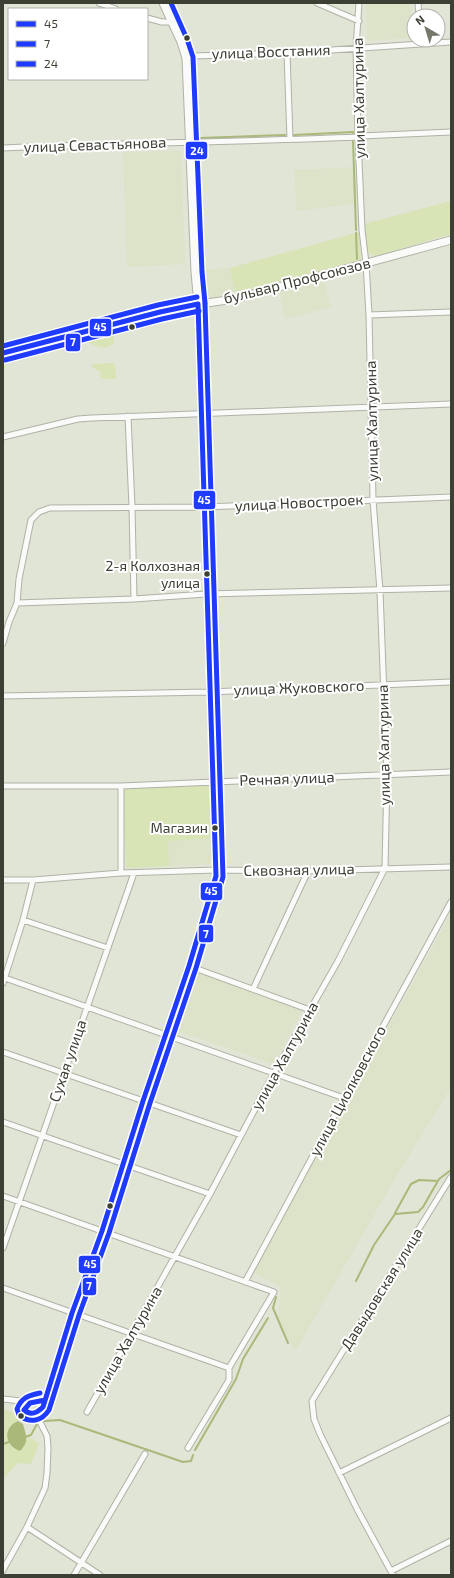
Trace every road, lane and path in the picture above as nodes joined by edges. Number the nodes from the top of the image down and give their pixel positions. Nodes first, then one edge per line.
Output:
1 (99, 3) edge
2 (163, 3) edge
3 (317, 3) edge
4 (359, 3) edge
5 (113, 8) edge
6 (148, 18) edge
7 (358, 21) junction
8 (172, 22) junction
9 (406, 43) edge
10 (356, 48) junction
11 (287, 53) junction
12 (186, 58) junction
13 (451, 132) edge
14 (358, 137) junction
15 (290, 140) junction
16 (190, 141) junction
17 (3, 148) edge
18 (451, 240) edge
19 (366, 263) junction
20 (198, 304) junction
21 (451, 312) edge
22 (369, 315) junction
23 (3, 353) edge
24 (451, 404) edge
25 (372, 408) junction
26 (201, 413) junction
27 (128, 416) junction
28 (3, 437) edge
29 (451, 497) edge
30 (373, 500) junction
31 (132, 507) junction
32 (204, 507) junction
33 (451, 588) edge
34 (380, 591) junction
35 (206, 594) junction
36 (134, 599) junction
37 (17, 603) junction
38 (3, 643) edge
39 (451, 682) edge
40 (383, 685) junction
41 (209, 692) junction
42 (3, 696) edge
43 (451, 772) edge
44 (387, 775) junction
45 (213, 782) junction
46 (3, 786) edge
47 (121, 786) junction
48 (451, 867) edge
49 (385, 868) junction
50 (216, 870) junction
51 (308, 871) junction
52 (121, 873) junction
53 (134, 873) junction
54 (3, 880) edge
55 (33, 880) junction
56 (451, 902) edge
57 (23, 920) junction
58 (108, 948) junction
59 (189, 966) junction
60 (5, 978) junction
61 (3, 983) edge
62 (253, 989) junction
63 (87, 1007) junction
64 (310, 1010) junction
65 (166, 1035) junction
66 (3, 1052) edge
67 (64, 1073) junction
68 (274, 1073) junction
69 (344, 1098) junction
70 (143, 1101) junction
71 (3, 1122) edge
72 (241, 1135) junction
73 (42, 1136) junction
74 (123, 1164) junction
75 (451, 1177) edge
76 (210, 1194) junction
77 (3, 1196) edge
78 (19, 1202) junction
79 (102, 1231) junction
80 (3, 1248) edge
81 (175, 1257) junction
82 (245, 1282) junction
83 (3, 1288) edge
84 (72, 1313) junction
85 (132, 1334) junction
86 (229, 1368) junction
87 (3, 1399) edge
88 (45, 1400) junction
89 (87, 1412) dead end
90 (451, 1418) edge
91 (188, 1448) dead end
92 (145, 1454) dead end
93 (339, 1473) junction
94 (27, 1526) junction
95 (451, 1541) edge
96 (82, 1562) junction
97 (3, 1570) edge
98 (392, 1573) edge
99 (74, 1575) edge
100 (100, 1575) edge

1 - 5 street
2 - 8 main road
3 - 7 street
4 - 7 street, улица Халтурина
6 - 8 street
7 - 10 street, улица Халтурина
8 - 12 main road
9 - 10 street, улица Восстания
10 - 11 street, улица Восстания
10 - 14 street, улица Халтурина
11 - 12 street, улица Восстания
11 - 15 street
12 - 16 main road
13 - 14 street, улица Севастьянова
14 - 15 street, улица Севастьянова
14 - 19 street, улица Халтурина
15 - 16 street, улица Севастьянова
16 - 17 street, улица Севастьянова
16 - 20 main road
18 - 19 main road, бульвар Профсоюзов
19 - 20 main road, бульвар Профсоюзов
19 - 22 street, улица Халтурина
20 - 23 main road, бульвар Профсоюзов
20 - 26 street
21 - 22 street
22 - 25 street, улица Халтурина
24 - 25 street
25 - 26 street
25 - 30 street, улица Халтурина
26 - 27 street
26 - 32 street
27 - 28 street
27 - 31 street
29 - 30 street, улица Новостроек
30 - 32 street, улица Новостроек
30 - 34 street, улица Халтурина
31 - 32 street, улица Новостроек
31 - 36 street
31 - 37 street, улица Новостроек
32 - 35 street
33 - 34 street
34 - 35 street
34 - 40 street, улица Халтурина
35 - 36 street
35 - 41 street
36 - 37 street
37 - 38 street
39 - 40 street, улица Жуковского
40 - 41 street, улица Жуковского
40 - 44 street, улица Халтурина
41 - 42 street, улица Жуковского
41 - 45 street
43 - 44 street, Речная улица
44 - 45 street, Речная улица
44 - 49 street, улица Халтурина
45 - 47 street, Речная улица
45 - 50 street
46 - 47 street, Речная улица
47 - 52 street
48 - 49 street, Сквозная улица
49 - 51 street, Сквозная улица
49 - 64 street, улица Халтурина
50 - 51 street, Сквозная улица
50 - 53 street, Сквозная улица
50 - 59 street
51 - 62 street
52 - 53 street, Сквозная улица
52 - 55 street, Сквозная улица
53 - 58 street, Сухая улица
54 - 55 street, Сквозная улица
55 - 57 street
56 - 69 street, улица Циолковского
57 - 58 street
57 - 60 street
58 - 63 street, Сухая улица
59 - 62 street
59 - 65 street
60 - 61 street
60 - 63 street
62 - 64 street
63 - 65 street
63 - 67 street, Сухая улица
64 - 68 street, улица Халтурина
65 - 68 street
65 - 70 street
66 - 67 street
67 - 70 street
67 - 73 street, Сухая улица
68 - 69 street
68 - 72 street, улица Халтурина
69 - 82 street, улица Циолковского
70 - 72 street
70 - 74 street
71 - 73 street
72 - 76 street, улица Халтурина
73 - 74 street
73 - 78 street, Сухая улица
74 - 76 street
74 - 79 street
75 - 93 street, Давыдовская улица
76 - 81 street, улица Халтурина
77 - 78 street
78 - 79 street
78 - 80 street, Сухая улица
79 - 81 street
79 - 84 street
81 - 82 street
81 - 85 street, улица Халтурина
82 - 86 street
83 - 84 street
84 - 85 street
84 - 88 street
85 - 86 street
85 - 89 street, улица Халтурина
86 - 91 street
87 - 88 street
88 - 94 street
90 - 93 street
92 - 96 street
93 - 98 street
94 - 96 street
94 - 97 street
95 - 98 street
96 - 99 street
96 - 100 street

